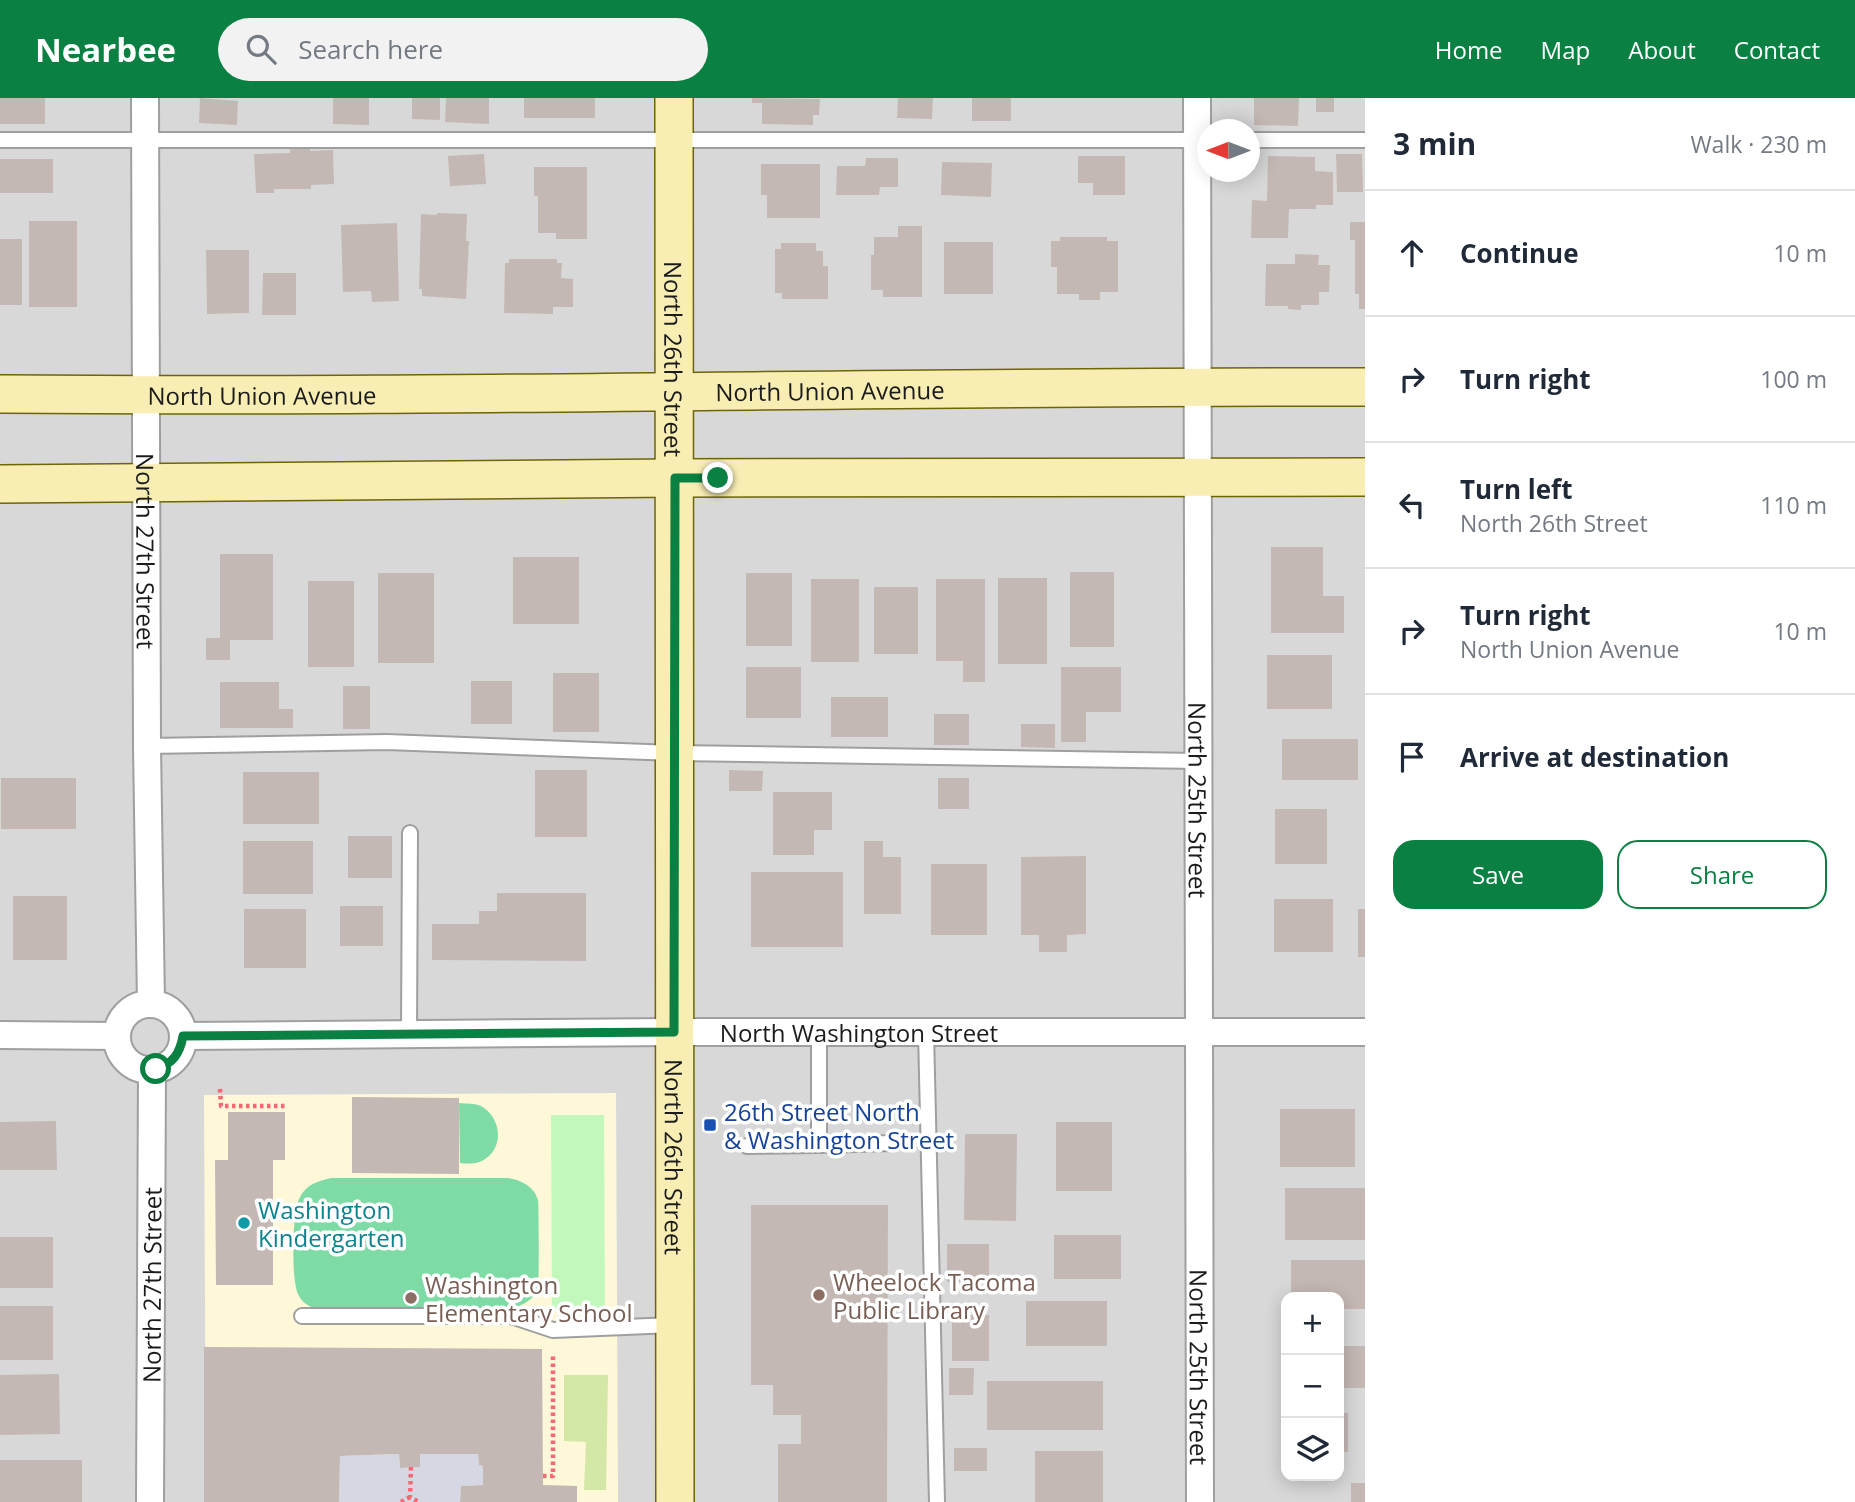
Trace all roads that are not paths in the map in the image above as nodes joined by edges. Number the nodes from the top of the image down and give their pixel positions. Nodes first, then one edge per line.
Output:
1 (145, 98) edge
2 (674, 98) edge
3 (1197, 98) edge
4 (1200, 119) edge
5 (0, 140) edge
6 (145, 140) junction
7 (675, 140) junction
8 (1197, 140) edge
9 (1260, 140) edge
10 (1365, 140) edge
11 (1202, 182) edge
12 (1198, 386) junction
13 (1365, 387) edge
14 (675, 392) junction
15 (0, 394) edge
16 (145, 396) junction
17 (1198, 476) junction
18 (1365, 477) edge
19 (675, 478) junction
20 (146, 482) junction
21 (0, 484) edge
22 (147, 746) junction
23 (674, 753) junction
24 (1199, 761) junction
25 (411, 833) dead end
26 (151, 1004) junction
27 (674, 1032) junction
28 (819, 1032) junction
29 (926, 1032) junction
30 (1199, 1032) junction
31 (1365, 1032) edge
32 (409, 1034) junction
33 (0, 1035) edge
34 (117, 1036) junction
35 (183, 1036) junction
36 (152, 1070) junction
37 (894, 1143) dead end
38 (819, 1145) junction
39 (747, 1146) dead end
40 (302, 1316) dead end
41 (675, 1325) junction
42 (150, 1502) edge
43 (675, 1502) edge
44 (937, 1502) edge
45 (1200, 1502) edge

1 - 6 street, North 27th Street
2 - 7 street, North 26th Street
3 - 4 street, North 25th Street
5 - 6 lane
6 - 7 lane
6 - 16 street, North 27th Street
7 - 8 lane
7 - 14 street, North 26th Street
9 - 10 lane
11 - 12 street, North 25th Street
12 - 13 street, North Union Avenue
12 - 14 street, North Union Avenue
12 - 17 street, North 25th Street
14 - 16 street, North Union Avenue
14 - 19 street, North 26th Street
15 - 16 street, North Union Avenue
16 - 20 street, North 27th Street
17 - 18 street
17 - 19 street
17 - 24 street, North 25th Street
19 - 20 street
19 - 23 street, North 26th Street
20 - 21 street
20 - 22 street, North 27th Street
22 - 23 lane
22 - 26 street, North 27th Street
23 - 24 lane
23 - 27 street, North 26th Street
24 - 30 street, North 25th Street
25 - 32 lane
26 - 34 street
26 - 35 street
27 - 28 street, North Washington Street
27 - 32 street, North Washington Street
27 - 41 street, North 26th Street
28 - 29 street, North Washington Street
28 - 38 lane
29 - 30 street, North Washington Street
29 - 44 lane
30 - 31 street, North Washington Street
30 - 45 street, North 25th Street
32 - 35 street, North Washington Street
33 - 34 street
34 - 36 street
35 - 36 street
36 - 42 street, North 27th Street
37 - 38 lane
38 - 39 lane
40 - 41 lane
41 - 43 street, North 26th Street

